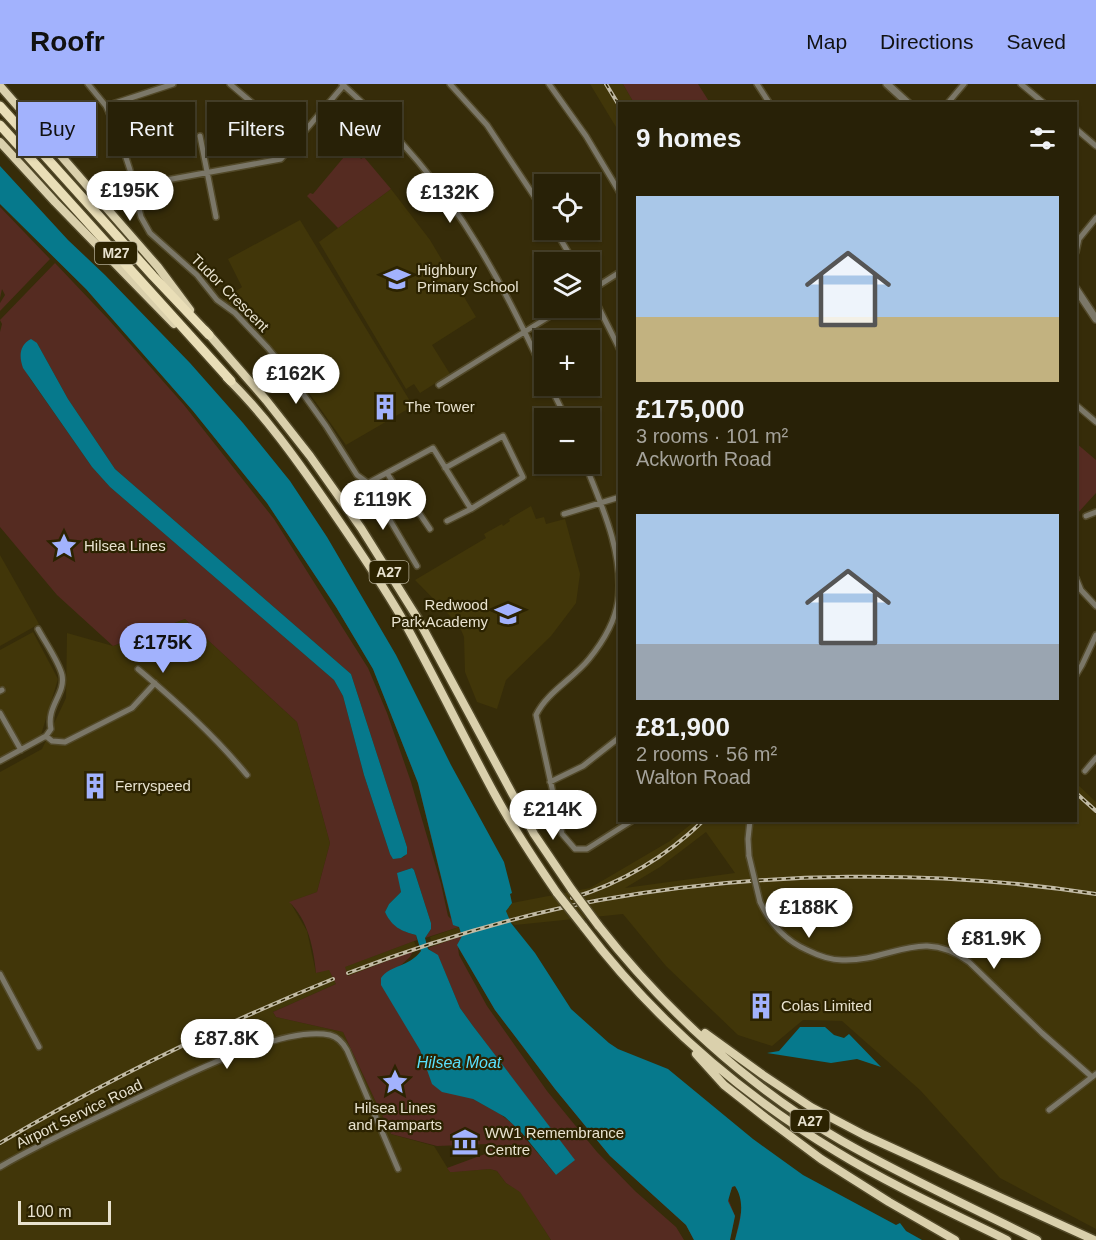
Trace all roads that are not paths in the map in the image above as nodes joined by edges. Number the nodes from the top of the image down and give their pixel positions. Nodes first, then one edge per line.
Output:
1 (88, 84) edge
2 (173, 84) edge
3 (230, 84) edge
4 (450, 84) edge
5 (549, 84) edge
6 (757, 84) edge
7 (887, 84) edge
8 (964, 84) edge
9 (1021, 84) edge
10 (344, 85) edge
11 (0, 86) edge
12 (251, 102) edge
13 (769, 102) edge
14 (907, 102) edge
15 (949, 102) edge
16 (1043, 102) edge
17 (0, 106) edge
18 (106, 106) junction
19 (0, 124) edge
20 (306, 130) edge
21 (1077, 130) edge
22 (200, 136) dead end
23 (0, 142) edge
24 (1096, 146) edge
25 (284, 156) edge
26 (207, 173) junction
27 (134, 189) junction
28 (618, 190) edge
29 (124, 193) dead end
30 (534, 196) edge
31 (216, 217) dead end
32 (1096, 218) edge
33 (1077, 239) edge
34 (618, 273) edge
35 (600, 285) edge
36 (1077, 291) edge
37 (600, 311) edge
38 (546, 318) edge
39 (1096, 319) edge
40 (525, 331) junction
41 (209, 335) junction
42 (618, 346) edge
43 (534, 351) edge
44 (231, 381) junction
45 (439, 386) dead end
46 (1077, 406) edge
47 (1096, 422) edge
48 (445, 468) junction
49 (387, 473) junction
50 (589, 474) edge
51 (368, 483) junction
52 (618, 498) edge
53 (601, 504) junction
54 (471, 509) junction
55 (1096, 511) edge
56 (564, 514) dead end
57 (1086, 516) dead end
58 (447, 521) dead end
59 (430, 529) dead end
60 (417, 566) dead end
61 (1077, 580) edge
62 (1096, 606) edge
63 (38, 629) dead end
64 (1096, 635) edge
65 (1077, 661) edge
66 (1082, 665) junction
67 (138, 669) dead end
68 (1077, 673) edge
69 (155, 683) junction
70 (0, 713) edge
71 (46, 736) junction
72 (618, 739) edge
73 (21, 750) junction
74 (1096, 758) edge
75 (0, 761) edge
76 (1094, 771) dead end
77 (247, 775) dead end
78 (550, 782) junction
79 (630, 822) edge
80 (750, 822) edge
81 (0, 974) edge
82 (673, 1010) junction
83 (662, 1018) junction
84 (39, 1047) dead end
85 (1094, 1075) edge
86 (1049, 1110) dead end
87 (0, 1167) edge
88 (398, 1169) dead end
89 (955, 1240) edge
90 (1007, 1240) edge
91 (1037, 1240) edge
92 (1094, 1240) edge

1 - 18 street, Tudor Crescent
2 - 18 street
3 - 12 street
4 - 30 street
5 - 28 street
6 - 13 street
7 - 14 street
8 - 15 street
9 - 16 street
10 - 20 street
10 - 40 street
11 - 41 highway
17 - 41 highway, M27
18 - 27 street, Tudor Crescent
19 - 44 highway, M27
21 - 24 street
22 - 26 street
23 - 44 highway
25 - 26 street
26 - 27 street
26 - 31 street
27 - 29 street
27 - 51 street, Tudor Crescent
32 - 33 street
34 - 35 street
36 - 39 street
37 - 42 street
38 - 40 street
40 - 43 street
40 - 45 street
41 - 82 highway, A27, bridge
44 - 83 highway, A27, bridge
46 - 47 street
48 - 49 street
48 - 54 street
48 - 54 street
49 - 51 street
49 - 59 street
50 - 53 street
51 - 60 street, Tudor Crescent
52 - 53 street
53 - 56 street
53 - 78 street
54 - 58 street
55 - 57 street
61 - 62 street
63 - 71 street
64 - 66 street
65 - 66 street
66 - 68 street
67 - 69 street
69 - 71 street
69 - 77 street
70 - 73 street
71 - 73 street
72 - 78 street
73 - 75 street
74 - 76 street
78 - 79 street
80 - 85 street, bridge
81 - 84 street
82 - 91 highway, A27
82 - 92 highway
83 - 89 highway
83 - 90 highway, A27
85 - 86 street
87 - 88 street, Airport Service Road

